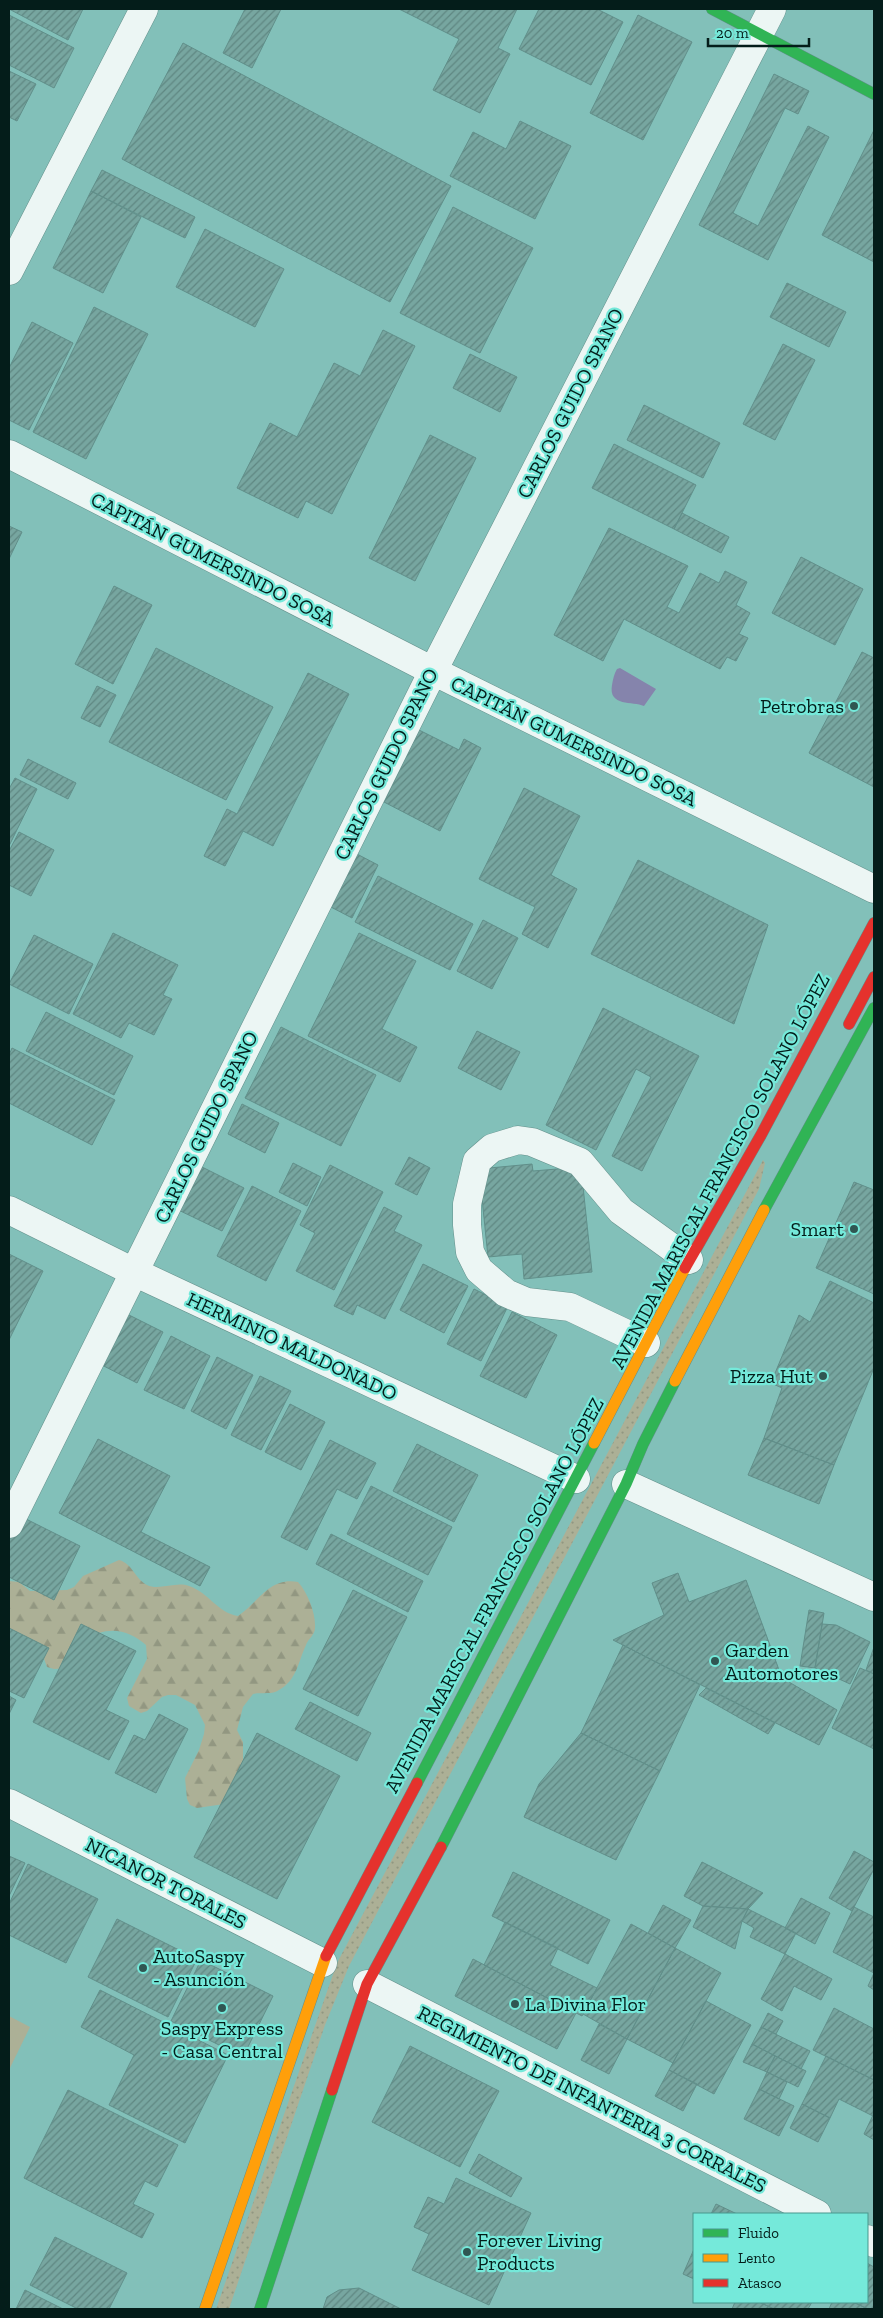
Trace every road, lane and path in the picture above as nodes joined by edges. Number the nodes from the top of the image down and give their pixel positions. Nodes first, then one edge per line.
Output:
1 (144, 9) edge
2 (712, 9) edge
3 (772, 9) edge
4 (760, 33) junction
5 (874, 94) edge
6 (9, 271) edge
7 (9, 454) edge
8 (432, 671) junction
9 (874, 889) edge
10 (874, 923) edge
11 (874, 977) edge
12 (874, 1008) edge
13 (843, 1036) dead end
14 (794, 1131) dead end
15 (769, 1200) junction
16 (9, 1210) edge
17 (689, 1260) junction
18 (134, 1272) junction
19 (646, 1343) junction
20 (576, 1479) junction
21 (626, 1484) junction
22 (9, 1524) edge
23 (874, 1597) edge
24 (9, 1803) edge
25 (323, 1963) junction
26 (367, 1984) junction
27 (815, 2213) edge
28 (205, 2309) edge
29 (260, 2309) edge

1 - 6 street
2 - 4 main road
3 - 4 street, CARLOS GUIDO SPANO
4 - 5 main road
4 - 8 street, CARLOS GUIDO SPANO
7 - 8 street, CAPITÁN GUMERSINDO SOSA
8 - 9 street, CAPITÁN GUMERSINDO SOSA
8 - 18 street, CARLOS GUIDO SPANO
10 - 17 main road, AVENIDA MARISCAL FRANCISCO SOLANO LÓPEZ
11 - 13 main road
12 - 15 main road
14 - 15 main road
15 - 21 main road
16 - 18 street, HERMINIO MALDONADO
17 - 19 main road, AVENIDA MARISCAL FRANCISCO SOLANO LÓPEZ
17 - 19 street
18 - 20 street, HERMINIO MALDONADO
18 - 22 street, CARLOS GUIDO SPANO
19 - 20 main road, AVENIDA MARISCAL FRANCISCO SOLANO LÓPEZ
20 - 25 main road, AVENIDA MARISCAL FRANCISCO SOLANO LÓPEZ
21 - 23 street
21 - 26 main road
24 - 25 street, NICANOR TORALES
25 - 28 main road, AVENIDA MARISCAL FRANCISCO SOLANO LÓPEZ
26 - 27 street, REGIMIENTO DE INFANTERIA 3 CORRALES
26 - 29 main road

